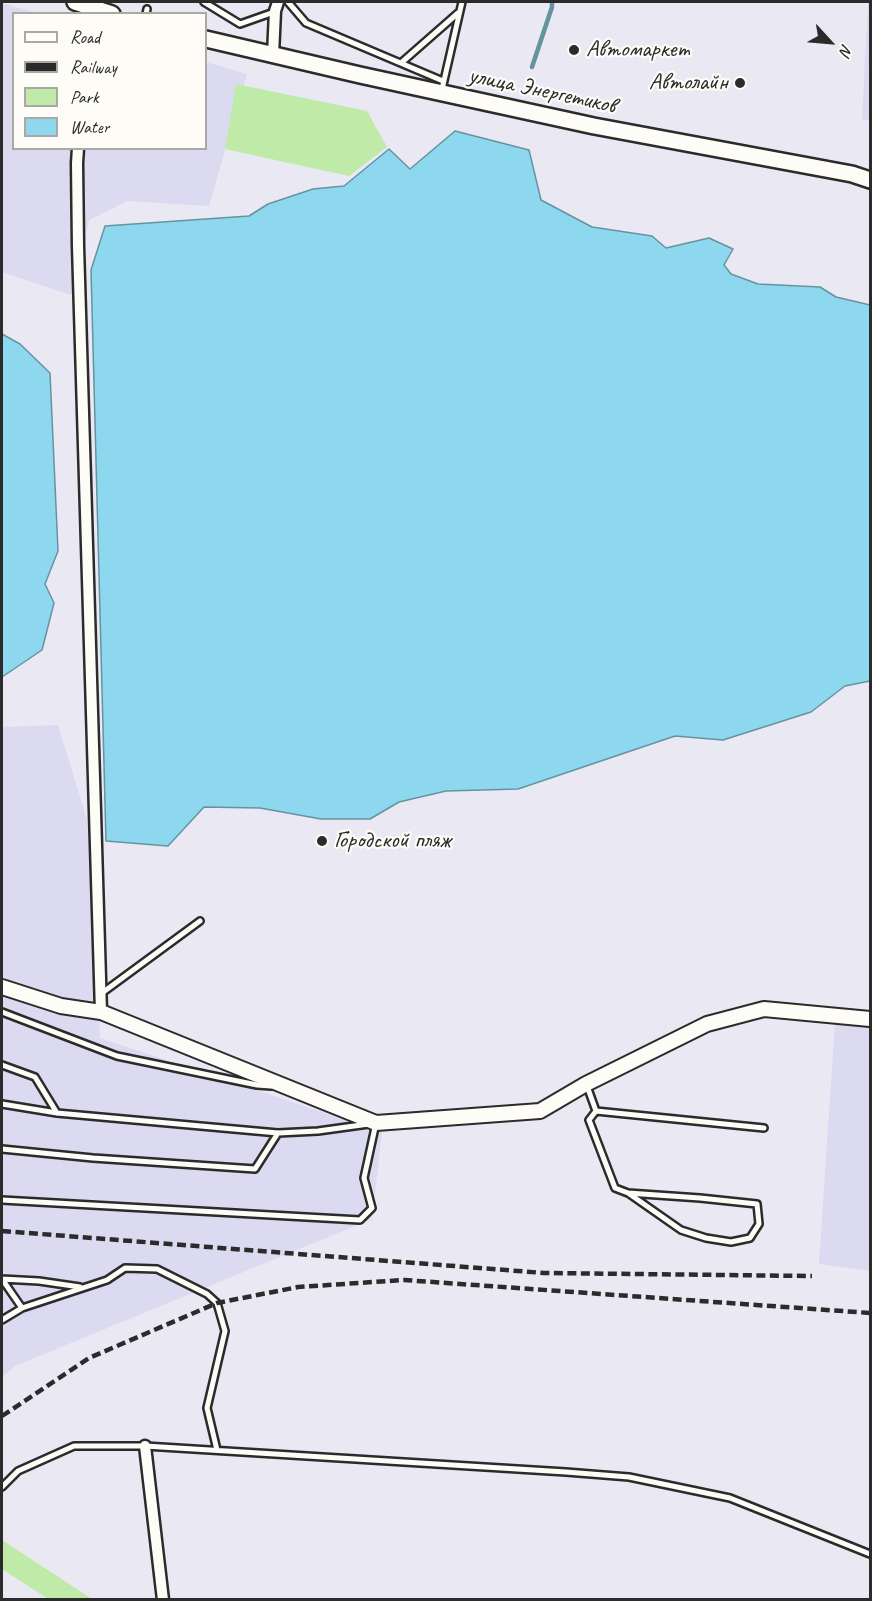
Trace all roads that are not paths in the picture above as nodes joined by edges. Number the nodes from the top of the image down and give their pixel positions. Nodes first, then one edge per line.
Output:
1 (75, 2) edge
2 (204, 2) edge
3 (288, 2) edge
4 (462, 2) edge
5 (276, 6) edge
6 (106, 12) edge
7 (459, 12) junction
8 (207, 39) edge
9 (273, 55) junction
10 (401, 63) junction
11 (442, 87) junction
12 (78, 150) edge
13 (870, 180) edge
14 (201, 921) dead end
15 (2, 987) edge
16 (101, 994) junction
17 (2, 1012) edge
18 (101, 1012) junction
19 (870, 1019) edge
20 (2, 1065) edge
21 (586, 1084) junction
22 (286, 1087) junction
23 (2, 1104) edge
24 (596, 1111) junction
25 (57, 1113) junction
26 (376, 1123) junction
27 (764, 1128) dead end
28 (278, 1133) junction
29 (2, 1149) edge
30 (628, 1193) junction
31 (2, 1200) edge
32 (2, 1279) edge
33 (84, 1288) junction
34 (22, 1308) junction
35 (2, 1320) edge
36 (145, 1446) junction
37 (217, 1450) junction
38 (2, 1487) edge
39 (870, 1554) edge
40 (164, 1599) edge

1 - 6 main road
2 - 5 lane
3 - 10 lane
4 - 7 lane
5 - 9 street
7 - 10 lane
7 - 11 lane
8 - 9 main road, улица Энергетиков
9 - 11 main road, улица Энергетиков
10 - 11 lane
11 - 13 main road, улица Энергетиков
12 - 16 street
14 - 16 lane
15 - 18 street
16 - 18 street
17 - 22 lane
18 - 22 street
19 - 21 street
20 - 25 lane
21 - 24 lane
21 - 26 street
22 - 26 street
23 - 25 lane
24 - 27 lane
24 - 30 lane
25 - 28 lane
26 - 28 lane
26 - 31 lane
28 - 29 lane
30 - 30 lane
32 - 33 lane
32 - 34 lane
33 - 34 lane
33 - 37 lane
34 - 35 lane
36 - 37 lane
36 - 38 lane
36 - 40 street
37 - 39 lane

